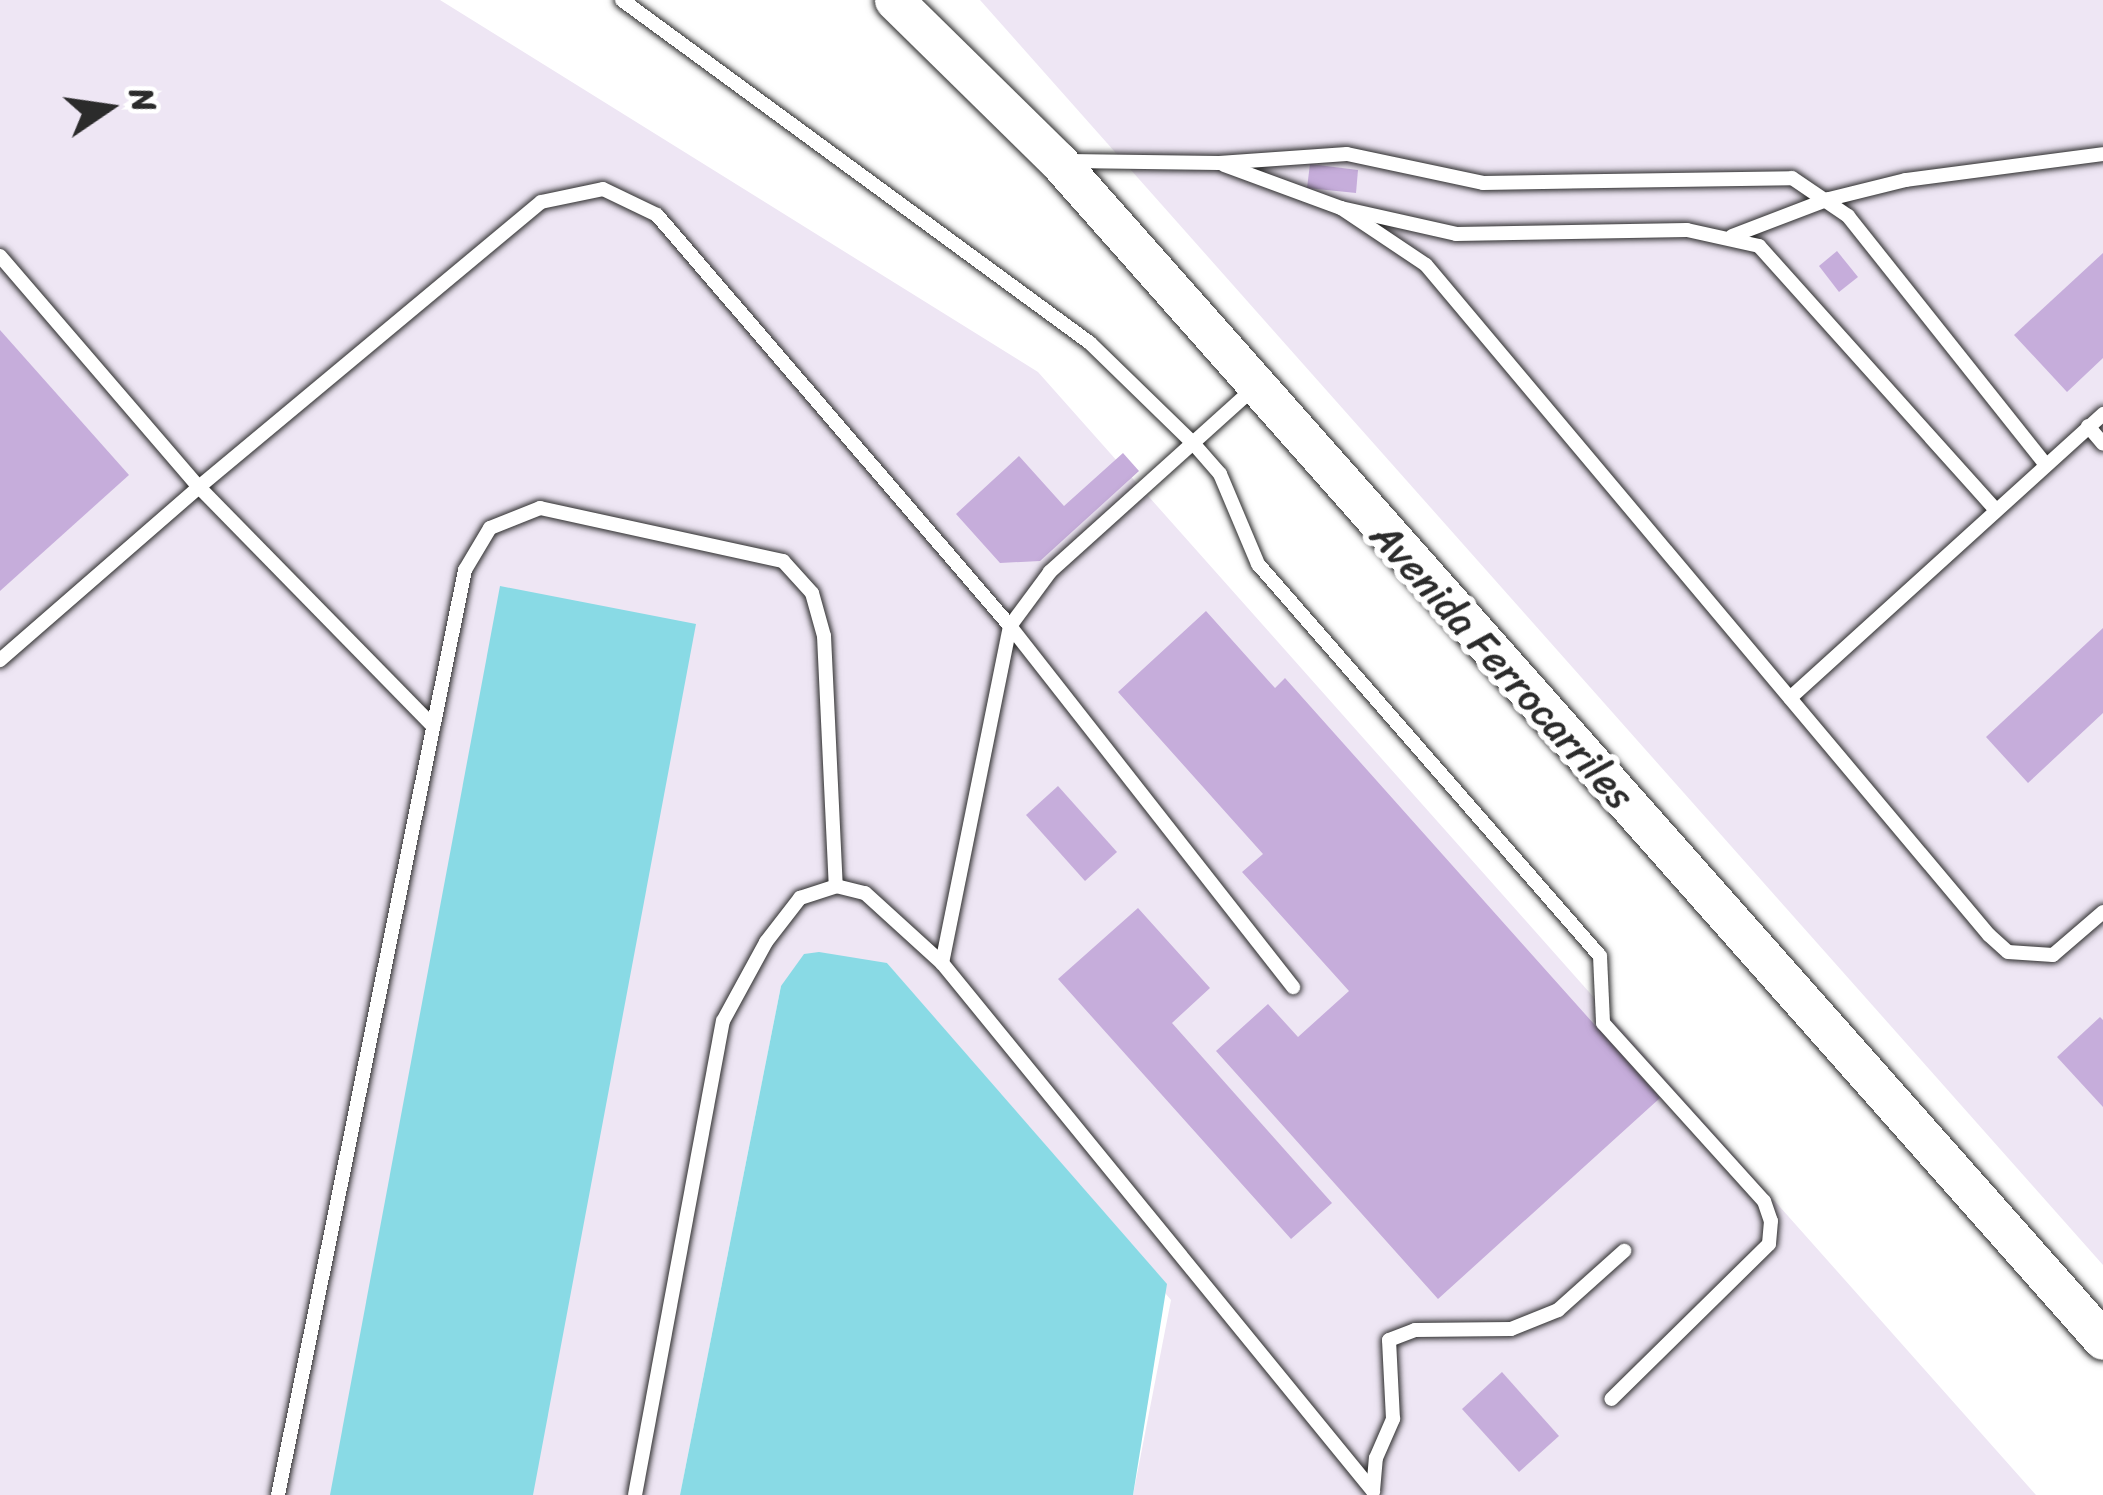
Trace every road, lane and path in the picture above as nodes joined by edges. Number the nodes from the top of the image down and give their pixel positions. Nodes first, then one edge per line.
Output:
1 (622, 0) edge
2 (894, 0) edge
3 (2103, 154) edge
4 (1058, 161) junction
5 (1219, 164) junction
6 (1829, 199) junction
7 (1341, 208) junction
8 (1732, 236) junction
9 (0, 256) edge
10 (1254, 388) junction
11 (2103, 414) edge
12 (2088, 426) junction
13 (1193, 443) junction
14 (2103, 444) edge
15 (2045, 464) junction
16 (199, 487) junction
17 (1996, 509) junction
18 (1010, 626) junction
19 (0, 660) edge
20 (1790, 698) junction
21 (434, 726) junction
22 (836, 886) junction
23 (2103, 912) edge
24 (942, 963) junction
25 (1293, 988) dead end
26 (1624, 1251) dead end
27 (2103, 1340) edge
28 (1611, 1399) dead end
29 (1375, 1493) edge
30 (278, 1495) edge
31 (635, 1495) edge

1 - 13 lane
2 - 4 main road, Avenida Ferrocarriles
3 - 6 lane
4 - 5 lane
4 - 10 main road, Avenida Ferrocarriles
5 - 6 lane
5 - 7 lane
6 - 8 lane
6 - 15 lane
7 - 8 lane
7 - 20 lane
8 - 17 lane
9 - 16 lane
10 - 13 lane
10 - 27 main road, Avenida Ferrocarriles
11 - 12 lane
12 - 14 lane
12 - 15 lane
13 - 18 lane
13 - 28 lane
15 - 17 lane
16 - 18 lane
16 - 19 lane
16 - 21 lane
17 - 20 lane
18 - 24 lane
18 - 25 lane
20 - 23 lane
21 - 22 lane
21 - 30 lane
22 - 24 lane
22 - 31 lane
24 - 29 lane
26 - 29 lane

